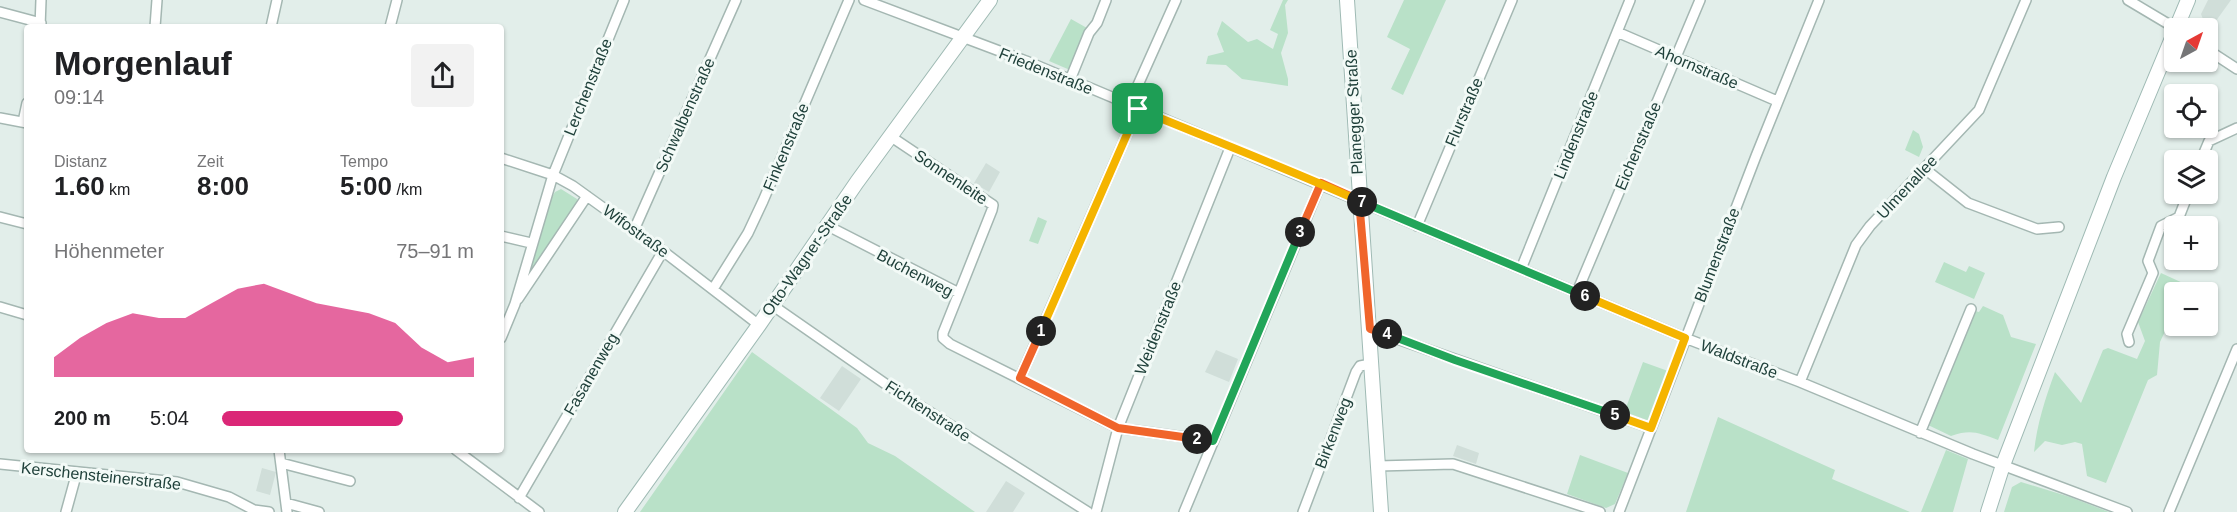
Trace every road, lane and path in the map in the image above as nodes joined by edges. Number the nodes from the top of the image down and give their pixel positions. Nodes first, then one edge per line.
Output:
1 (41, 0) edge
2 (157, 0) edge
3 (277, 0) edge
4 (397, 0) edge
5 (624, 0) edge
6 (736, 0) edge
7 (849, 0) edge
8 (864, 0) edge
9 (895, 0) edge
10 (990, 0) edge
11 (1106, 0) edge
12 (1176, 0) edge
13 (1347, 0) edge
14 (1512, 0) edge
15 (1630, 0) edge
16 (1700, 0) edge
17 (1819, 0) edge
18 (2026, 0) edge
19 (2130, 0) edge
20 (2188, 0) edge
21 (891, 10) junction
22 (0, 12) edge
23 (2180, 18) edge
24 (2164, 21) edge
25 (38, 24) edge
26 (41, 24) edge
27 (155, 24) edge
28 (272, 24) edge
29 (391, 24) edge
30 (1617, 32) junction
31 (962, 38) junction
32 (2164, 55) edge
33 (2218, 57) edge
34 (1676, 58) junction
35 (2237, 69) edge
36 (1070, 80) junction
37 (1777, 100) junction
38 (1134, 107) junction
39 (0, 118) edge
40 (24, 123) edge
41 (2237, 128) edge
42 (890, 136) junction
43 (1230, 148) junction
44 (2205, 150) edge
45 (504, 159) edge
46 (1925, 169) junction
47 (553, 175) junction
48 (1321, 183) junction
49 (587, 196) junction
50 (1359, 200) junction
51 (2184, 204) edge
52 (0, 217) edge
53 (24, 223) edge
54 (828, 226) junction
55 (1417, 226) junction
56 (2059, 227) dead end
57 (634, 230) junction
58 (504, 237) edge
59 (531, 243) junction
60 (663, 251) junction
61 (1521, 269) junction
62 (713, 289) junction
63 (1577, 292) junction
64 (959, 293) junction
65 (515, 304) junction
66 (0, 306) edge
67 (772, 306) junction
68 (1971, 309) dead end
69 (24, 314) edge
70 (759, 325) junction
71 (1370, 329) junction
72 (504, 331) edge
73 (1685, 338) junction
74 (2129, 342) dead end
75 (2237, 349) edge
76 (1371, 364) junction
77 (1020, 378) junction
78 (1800, 382) junction
79 (1118, 428) junction
80 (1651, 428) junction
81 (1920, 433) junction
82 (1213, 441) junction
83 (279, 453) edge
84 (460, 453) edge
85 (281, 463) junction
86 (0, 464) edge
87 (2003, 465) junction
88 (1378, 466) junction
89 (77, 472) junction
90 (350, 481) dead end
91 (519, 498) junction
92 (287, 508) edge
93 (255, 511) edge
94 (66, 512) edge
95 (269, 512) edge
96 (319, 512) edge
97 (539, 512) edge
98 (626, 512) edge
99 (1088, 512) edge
100 (1096, 512) edge
101 (1184, 512) edge
102 (1303, 512) edge
103 (1381, 512) edge
104 (1600, 512) edge
105 (1619, 512) edge
106 (1988, 512) edge
107 (2127, 512) edge
108 (2169, 512) edge

1 - 26 street
2 - 27 street
3 - 28 street
4 - 29 street
5 - 47 street, Lerchenstraße
6 - 57 street, Schwalbenstraße
7 - 62 street, Finkenstraße
8 - 21 street, Friedenstraße
9 - 21 street
10 - 31 street, Otto-Wagner-Straße
11 - 36 street
12 - 38 street
13 - 50 street, Planegger Straße
14 - 55 street, Flurstraße
15 - 30 street, Lindenstraße
16 - 34 street, Eichenstraße
17 - 37 street, Blumenstraße
18 - 46 street, Ulmenallee
19 - 24 street
20 - 23 street
21 - 31 street, Friedenstraße
22 - 25 street
30 - 34 street, Ahornstraße
30 - 61 street, Lindenstraße
31 - 36 street, Friedenstraße
31 - 42 street, Otto-Wagner-Straße
32 - 87 street
33 - 35 street
34 - 37 street, Ahornstraße
34 - 63 street, Eichenstraße
36 - 38 street, Friedenstraße
37 - 73 street, Blumenstraße
38 - 43 street, Friedenstraße
38 - 77 street
39 - 40 street
41 - 44 street
42 - 54 street, Otto-Wagner-Straße
42 - 64 street, Sonnenleite
43 - 48 street, Friedenstraße
43 - 79 street, Weidenstraße
45 - 47 street, Wifostraße
46 - 56 street
46 - 78 street, Ulmenallee
47 - 49 street, Wifostraße
47 - 59 street, Lerchenstraße
48 - 50 street, Friedenstraße
48 - 82 street
49 - 57 street, Wifostraße
49 - 65 street
50 - 55 street, Waldstraße
50 - 71 street, Planegger Straße
51 - 74 street
52 - 53 street
54 - 64 street, Buchenweg
54 - 67 street, Otto-Wagner-Straße
55 - 61 street, Waldstraße
57 - 60 street, Wifostraße
58 - 59 street
59 - 65 street, Lerchenstraße
60 - 62 street, Wifostraße
60 - 91 street, Fasanenweg
61 - 63 street, Waldstraße
62 - 70 street, Wifostraße
63 - 73 street, Waldstraße
64 - 77 street, Buchenweg
65 - 72 street
66 - 69 street
67 - 70 street, Otto-Wagner-Straße
67 - 99 street, Fichtenstraße
68 - 81 street
70 - 98 street, Otto-Wagner-Straße
71 - 76 street, Planegger Straße
71 - 80 street
73 - 78 street, Waldstraße
73 - 80 street, Blumenstraße
75 - 108 street
76 - 88 street, Planegger Straße
76 - 102 street, Birkenweg
77 - 79 street, Buchenweg
78 - 81 street, Waldstraße
79 - 82 street, Buchenweg
79 - 100 street, Weidenstraße
80 - 105 street, Blumenstraße
81 - 87 street, Waldstraße
82 - 101 street
83 - 85 street
84 - 91 street
85 - 90 street
85 - 92 street
86 - 89 street, Kerschensteinerstraße
87 - 106 street
87 - 107 street, Waldstraße
88 - 103 street, Planegger Straße
88 - 104 street
89 - 93 street, Kerschensteinerstraße
89 - 94 street
91 - 97 street
92 - 95 street, Kerschensteinerstraße
92 - 96 street
93 - 95 street, Kerschensteinerstraße

